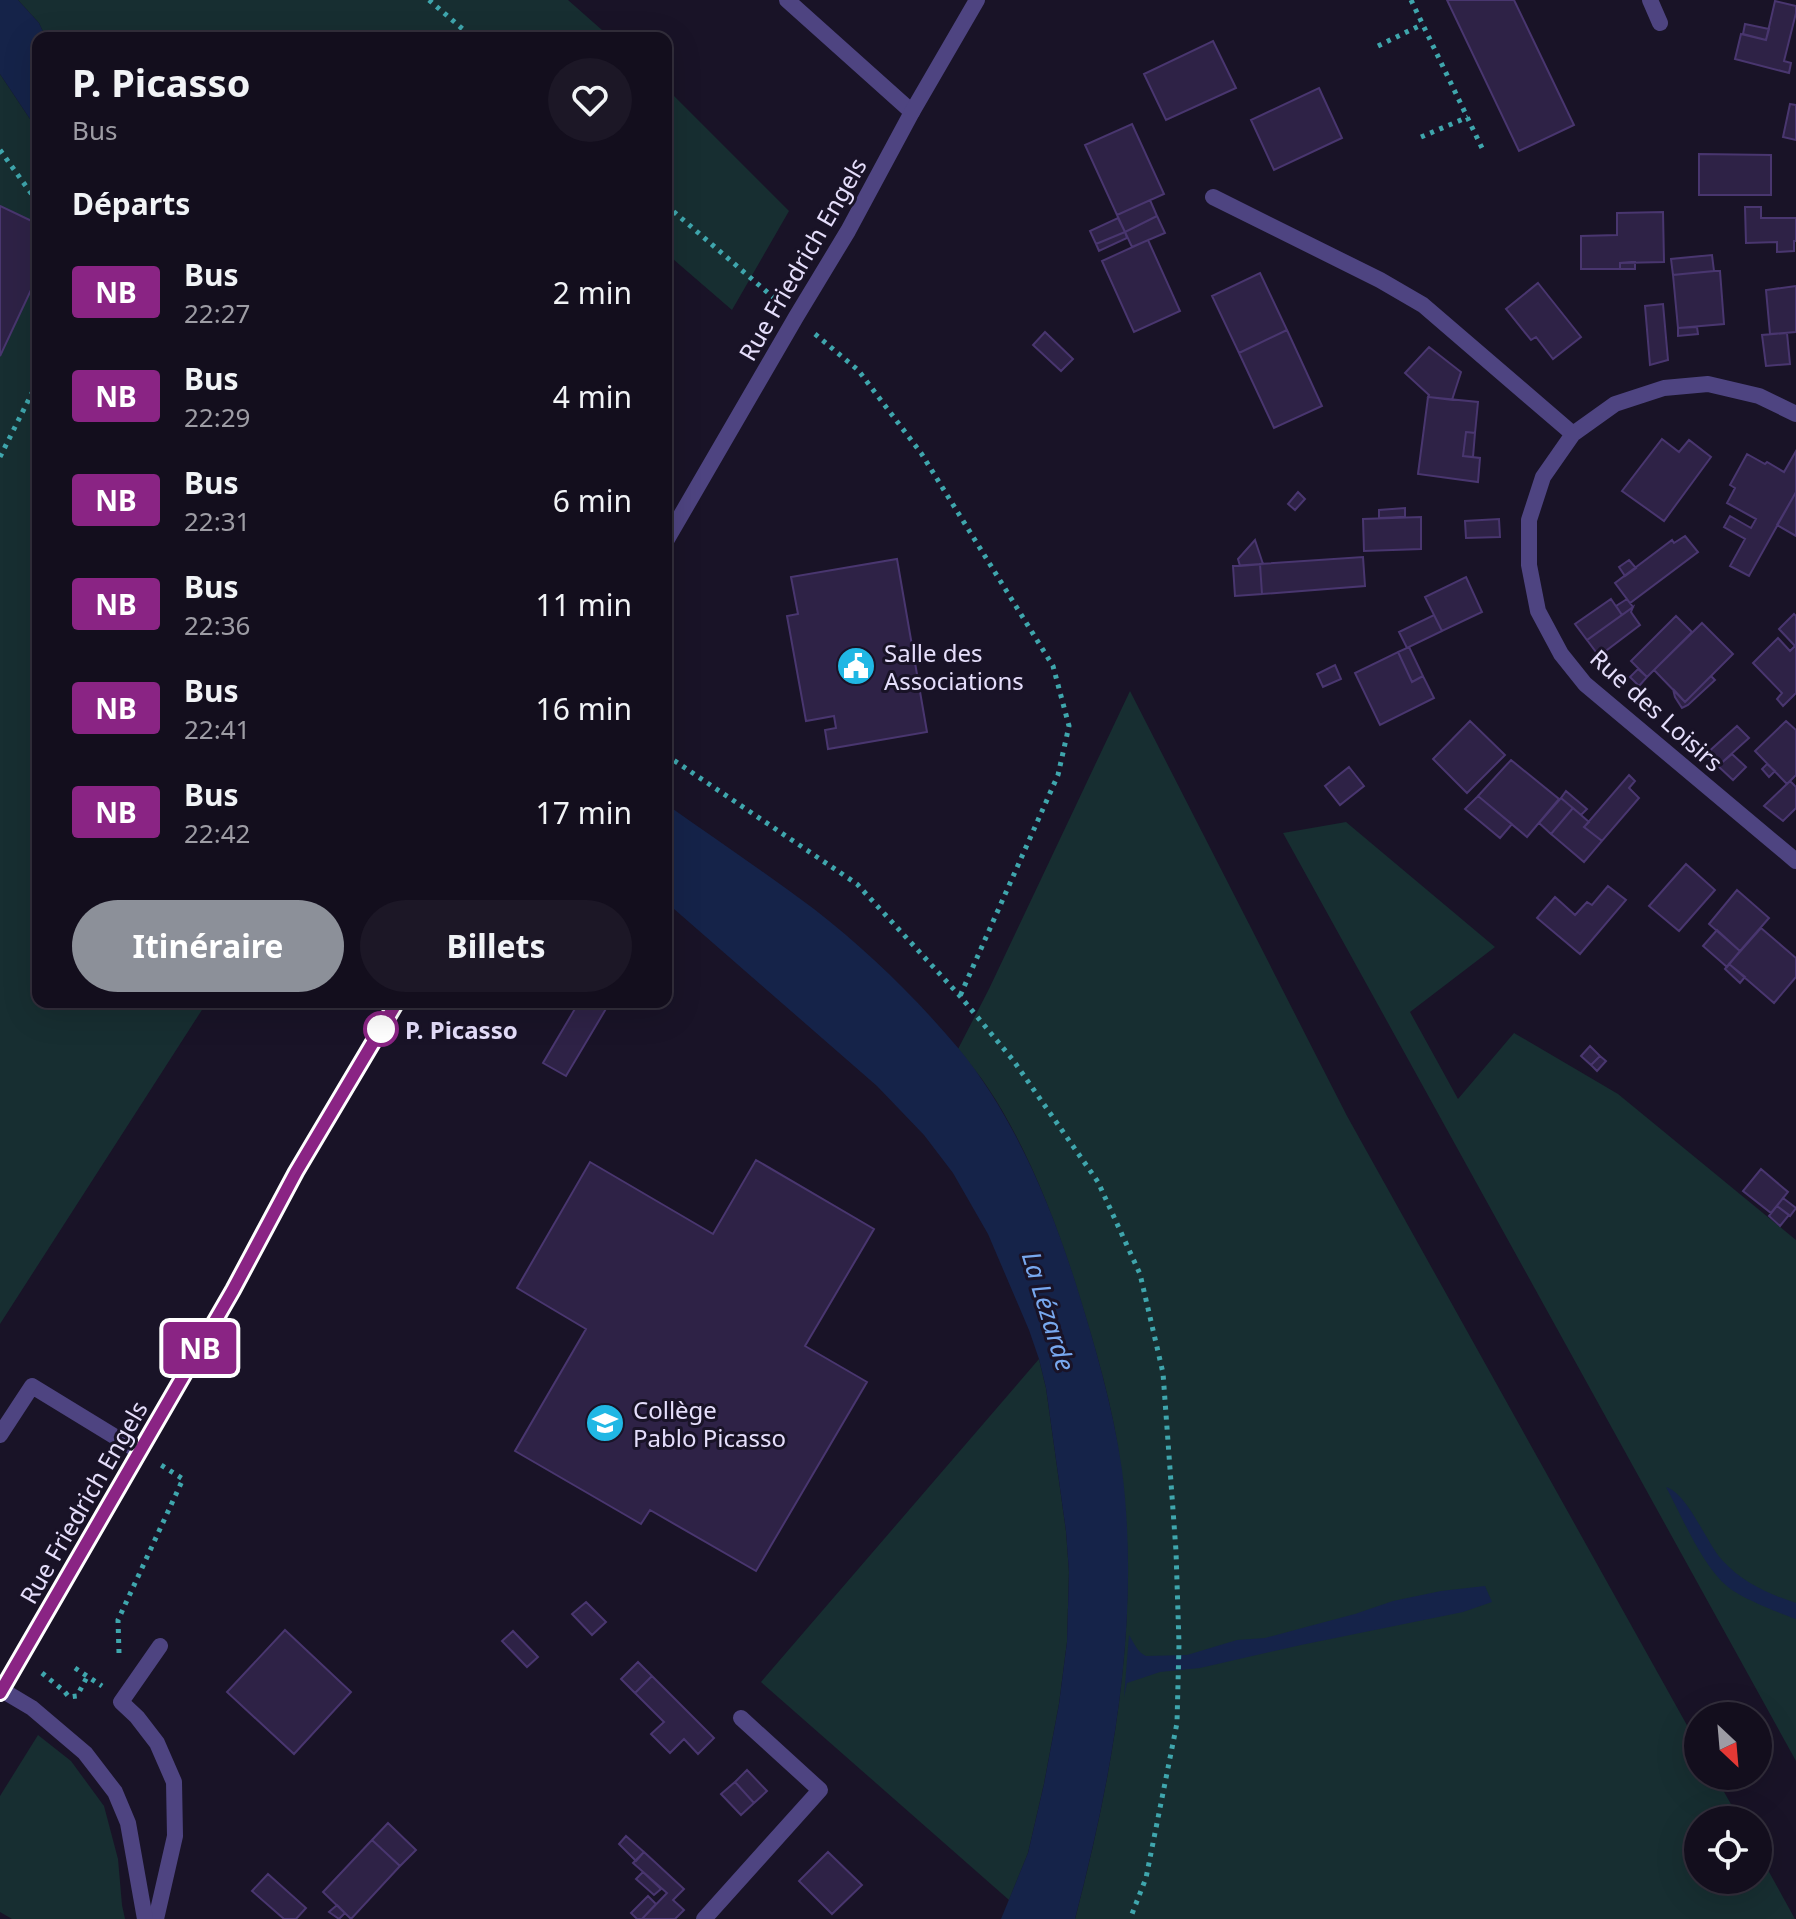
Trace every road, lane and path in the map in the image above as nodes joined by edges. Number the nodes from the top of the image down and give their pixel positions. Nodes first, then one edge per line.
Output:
1 (429, 0) edge
2 (787, 0) edge
3 (977, 0) edge
4 (1411, 0) edge
5 (1650, 0) edge
6 (1660, 23) dead end
7 (1423, 24) junction
8 (466, 32) edge
9 (1378, 46) dead end
10 (912, 112) junction
11 (1468, 117) junction
12 (1421, 137) dead end
13 (1482, 148) dead end
14 (0, 150) edge
15 (32, 195) edge
16 (1213, 197) dead end
17 (672, 210) edge
18 (796, 317) junction
19 (32, 393) edge
20 (1796, 414) edge
21 (1573, 434) junction
22 (0, 457) edge
23 (672, 531) edge
24 (672, 759) edge
25 (1796, 861) edge
26 (960, 996) junction
27 (393, 1008) edge
28 (0, 1435) edge
29 (140, 1452) junction
30 (160, 1646) dead end
31 (87, 1677) dead end
32 (81, 1686) dead end
33 (1, 1692) edge
34 (121, 1702) junction
35 (741, 1718) dead end
36 (145, 1919) edge
37 (156, 1919) edge
38 (704, 1919) edge
39 (1130, 1919) edge

1 - 8 path
2 - 10 street
3 - 10 street, Rue Friedrich Engels
4 - 7 path
5 - 6 street
7 - 9 path
7 - 11 path
10 - 18 street, Rue Friedrich Engels
11 - 12 path
11 - 13 path
14 - 15 path
16 - 21 street
17 - 18 path
18 - 23 street, Rue Friedrich Engels
18 - 26 path
19 - 22 path
20 - 21 street, Rue des Loisirs
21 - 25 street, Rue des Loisirs
24 - 26 path
26 - 39 path
27 - 29 street, Rue Friedrich Engels
28 - 29 street
29 - 33 street, Rue Friedrich Engels
29 - 34 path
30 - 34 street
31 - 32 path
33 - 36 street
34 - 37 street
35 - 38 street

